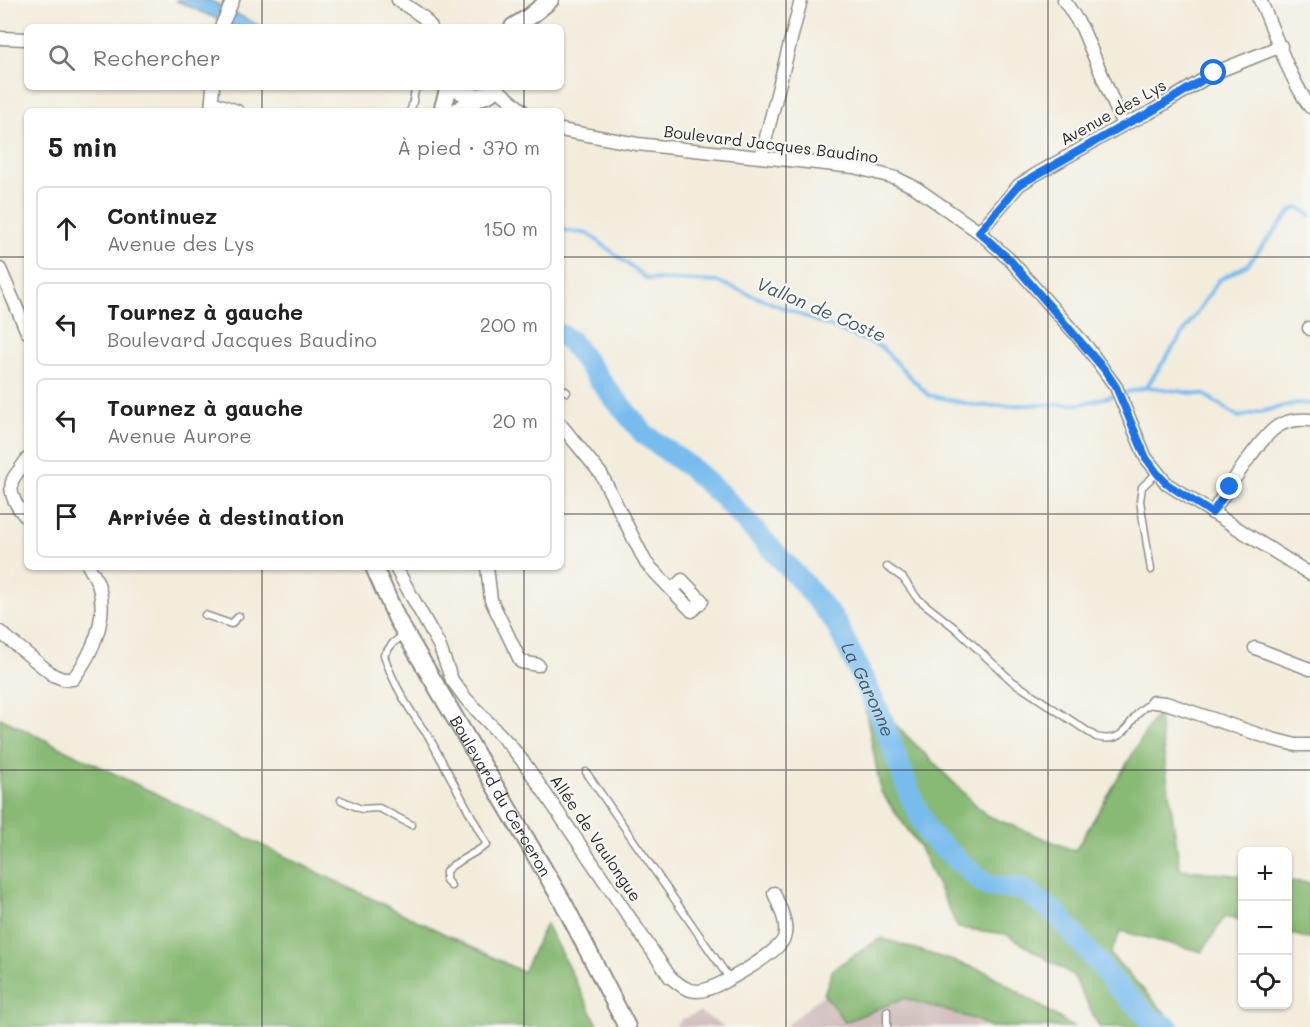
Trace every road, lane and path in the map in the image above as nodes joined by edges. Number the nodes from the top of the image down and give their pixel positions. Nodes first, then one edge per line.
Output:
1 (398, 0) edge
2 (550, 0) edge
3 (801, 0) edge
4 (1064, 0) edge
5 (1260, 0) edge
6 (231, 5) edge
7 (526, 22) edge
8 (222, 24) edge
9 (429, 24) edge
10 (0, 38) edge
11 (24, 39) edge
12 (1281, 46) junction
13 (213, 90) edge
14 (415, 90) edge
15 (447, 90) edge
16 (460, 90) edge
17 (494, 90) edge
18 (499, 90) edge
19 (480, 97) junction
20 (211, 106) edge
21 (1310, 107) edge
22 (412, 108) edge
23 (443, 108) edge
24 (462, 108) edge
25 (520, 108) edge
26 (1124, 125) junction
27 (564, 131) edge
28 (761, 158) junction
29 (979, 232) junction
30 (0, 269) edge
31 (24, 325) edge
32 (1310, 420) edge
33 (564, 429) edge
34 (24, 464) edge
35 (1157, 473) junction
36 (1212, 513) junction
37 (24, 514) edge
38 (887, 567) dead end
39 (91, 570) edge
40 (375, 570) edge
41 (397, 570) edge
42 (487, 570) edge
43 (1151, 570) dead end
44 (1310, 574) edge
45 (672, 590) dead end
46 (205, 615) dead end
47 (239, 616) dead end
48 (0, 632) edge
49 (405, 634) junction
50 (1256, 648) dead end
51 (538, 665) dead end
52 (1310, 669) edge
53 (1153, 702) joint
54 (1310, 745) edge
55 (586, 771) dead end
56 (341, 800) dead end
57 (412, 825) dead end
58 (451, 886) dead end
59 (774, 892) dead end
60 (729, 978) junction
61 (887, 1011) dead end
62 (627, 1027) edge
63 (887, 1027) edge

1 - 9 street
2 - 7 main road
3 - 28 street
4 - 26 street
5 - 12 street
6 - 8 street
10 - 11 street
12 - 21 street
12 - 26 street, Avenue des Lys
13 - 20 street
14 - 22 lane
15 - 23 main road
16 - 19 main road
17 - 19 main road
18 - 25 street
19 - 24 main road
26 - 29 street, Avenue des Lys
27 - 28 street, Boulevard Jacques Baudino
28 - 29 street, Boulevard Jacques Baudino
29 - 35 street, Boulevard Jacques Baudino
30 - 31 street
32 - 36 street
33 - 45 street
34 - 37 street
35 - 36 street, Boulevard Jacques Baudino
35 - 43 lane
36 - 44 street, Boulevard Jacques Baudino
38 - 53 lane
39 - 48 street
40 - 49 main road, Boulevard du Cerceron
41 - 60 street, Allée de Vaulongue
42 - 51 street
46 - 47 lane
49 - 58 lane
49 - 62 main road, Boulevard du Cerceron
50 - 52 street
53 - 54 street
55 - 60 lane
56 - 57 lane
59 - 60 street, Allée de Vaulongue
61 - 63 lane

